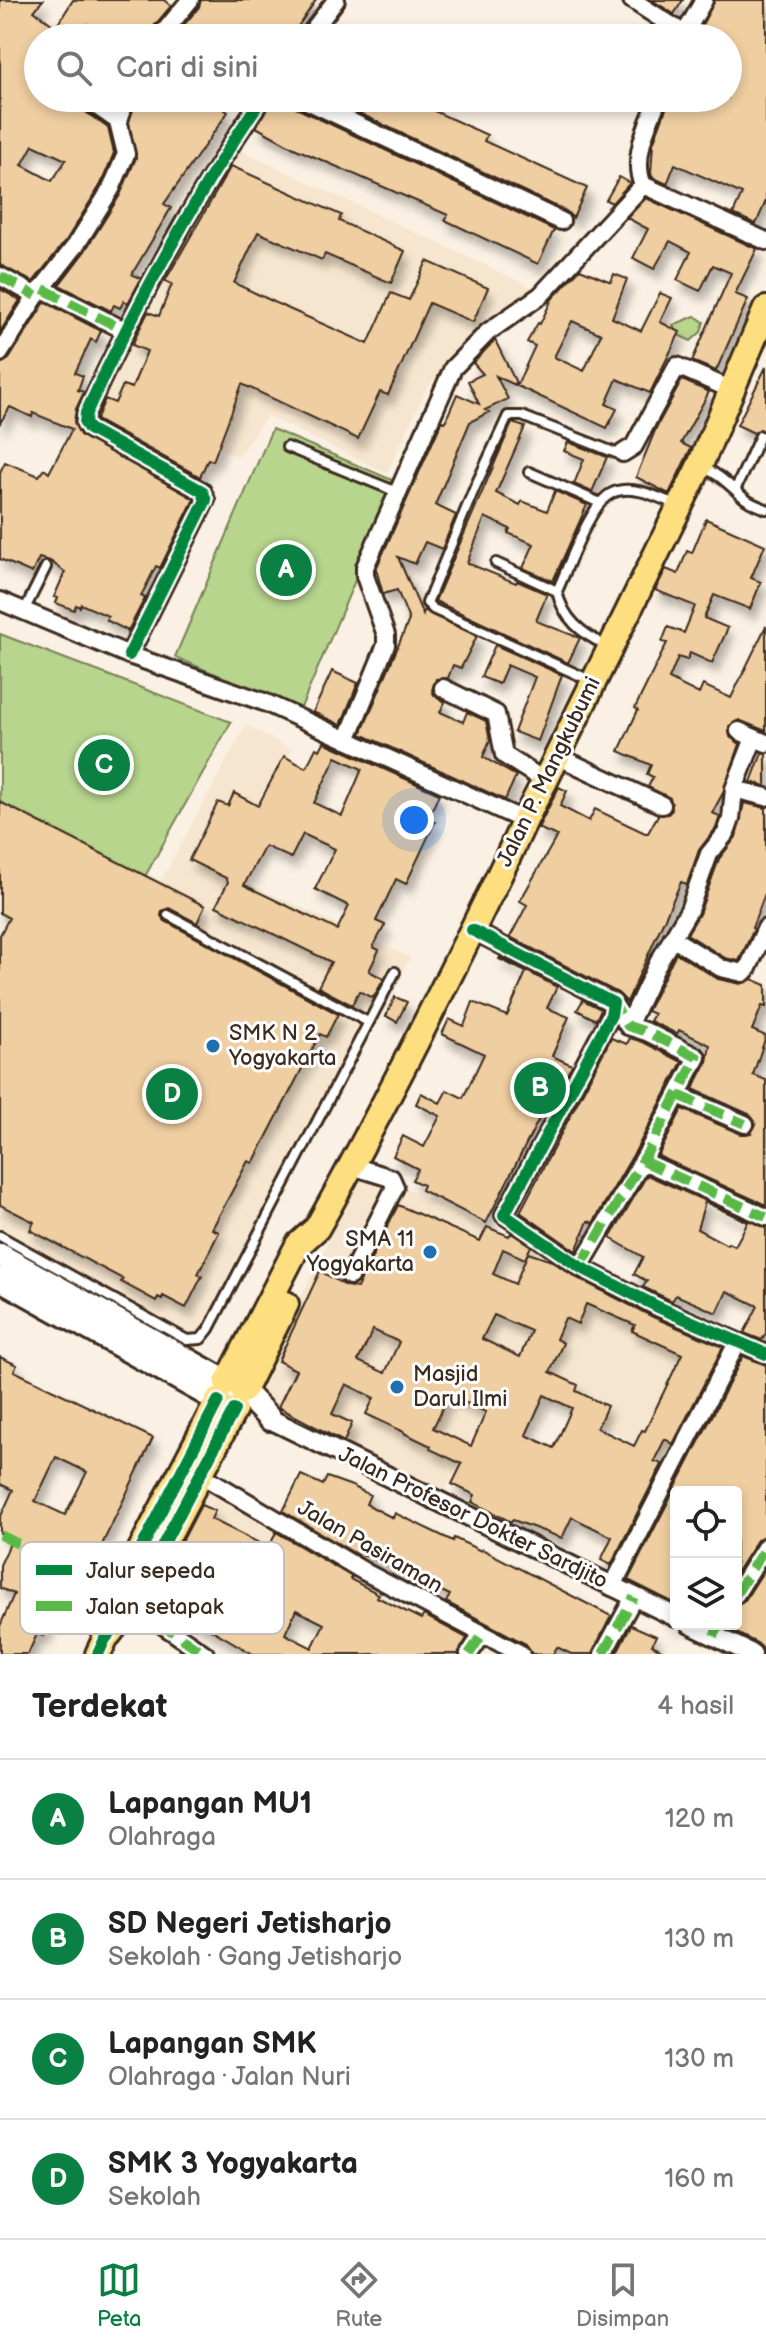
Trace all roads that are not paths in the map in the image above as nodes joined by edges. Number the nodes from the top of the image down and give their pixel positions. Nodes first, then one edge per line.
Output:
1 (190, 0) edge
2 (336, 0) edge
3 (632, 0) edge
4 (704, 0) edge
5 (170, 24) edge
6 (318, 24) edge
7 (666, 24) edge
8 (691, 24) edge
9 (105, 112) edge
10 (121, 112) edge
11 (252, 112) edge
12 (331, 112) edge
13 (654, 112) edge
14 (118, 121) junction
15 (643, 185) junction
16 (561, 221) dead end
17 (766, 241) edge
18 (0, 276) edge
19 (40, 293) junction
20 (766, 309) edge
21 (124, 330) junction
22 (0, 353) edge
23 (732, 390) junction
24 (760, 436) dead end
25 (287, 447) dead end
26 (623, 453) joint
27 (700, 465) junction
28 (529, 472) dead end
29 (736, 488) junction
30 (397, 492) junction
31 (598, 502) junction
32 (679, 506) junction
33 (766, 509) edge
34 (496, 563) dead end
35 (46, 567) dead end
36 (557, 591) junction
37 (0, 601) edge
38 (24, 611) junction
39 (609, 647) junction
40 (129, 655) junction
41 (593, 681) junction
42 (443, 688) dead end
43 (753, 737) edge
44 (347, 740) junction
45 (557, 756) junction
46 (545, 781) junction
47 (734, 789) junction
48 (766, 797) edge
49 (662, 805) dead end
50 (523, 820) junction
51 (168, 915) dead end
52 (766, 928) edge
53 (472, 930) junction
54 (672, 938) junction
55 (395, 972) dead end
56 (613, 1003) junction
57 (368, 1022) junction
58 (628, 1026) junction
59 (678, 1095) junction
60 (745, 1124) dead end
61 (643, 1161) junction
62 (352, 1166) junction
63 (766, 1217) edge
64 (0, 1236) edge
65 (580, 1267) junction
66 (2, 1268) edge
67 (350, 1276) dead end
68 (737, 1343) junction
69 (764, 1348) edge
70 (230, 1396) junction
71 (270, 1419) joint
72 (201, 1434) joint
73 (200, 1474) junction
74 (145, 1542) edge
75 (164, 1542) edge
76 (766, 1546) edge
77 (742, 1584) edge
78 (612, 1587) junction
79 (634, 1597) junction
80 (670, 1614) edge
81 (717, 1630) edge
82 (176, 1634) edge
83 (482, 1635) junction
84 (205, 1654) edge
85 (469, 1654) edge
86 (521, 1654) edge
87 (603, 1654) edge
88 (752, 1654) edge

1 - 5 street
2 - 6 street
3 - 7 street
4 - 8 street
9 - 14 street
10 - 14 street
11 - 21 street
12 - 16 street
13 - 15 street
14 - 19 street
15 - 17 street
15 - 30 street
18 - 19 street
19 - 21 street
19 - 22 street
20 - 23 main road, Jalan P. Mangkubumi
21 - 40 street
23 - 26 street
23 - 27 main road, Jalan P. Mangkubumi
24 - 29 lane
25 - 30 lane
26 - 41 lane
27 - 29 lane
27 - 32 main road, Jalan P. Mangkubumi
28 - 31 lane
29 - 33 lane
30 - 44 street
31 - 32 lane
31 - 36 lane
32 - 39 main road, Jalan P. Mangkubumi
34 - 36 lane
35 - 38 lane
36 - 39 lane
37 - 38 street
38 - 40 street
39 - 41 main road, Jalan P. Mangkubumi
40 - 44 street
41 - 45 main road, Jalan P. Mangkubumi
42 - 46 street
43 - 47 street
44 - 50 street
45 - 46 main road, Jalan P. Mangkubumi
45 - 49 street
46 - 50 main road, Jalan P. Mangkubumi
47 - 48 street
47 - 54 street
50 - 53 main road, Jalan P. Mangkubumi
51 - 57 lane
52 - 54 street
53 - 56 street
53 - 62 main road, Jalan P. Mangkubumi
54 - 58 street
55 - 57 lane
56 - 58 street
56 - 65 street
57 - 64 lane
58 - 59 street
59 - 60 street
59 - 61 street
61 - 63 street
61 - 65 street
62 - 67 street
62 - 70 main road, Jalan P. Mangkubumi
65 - 68 street
66 - 70 main road, Jalan Profesor Dokter Sardjito
68 - 69 street
68 - 78 street
70 - 71 main road, Jalan Profesor Dokter Sardjito
70 - 72 main road
70 - 73 main road, Jalan P. Mangkubumi
71 - 78 street, Jalan Profesor Dokter Sardjito
72 - 74 main road
73 - 75 main road, Jalan P. Mangkubumi
73 - 83 street, Jalan Pasiraman
76 - 77 street
78 - 79 street, Jalan Profesor Dokter Sardjito
79 - 80 street, Jalan Profesor Dokter Sardjito
79 - 87 street
81 - 88 street
82 - 84 street
83 - 85 street
83 - 86 street, Jalan Pasiraman

